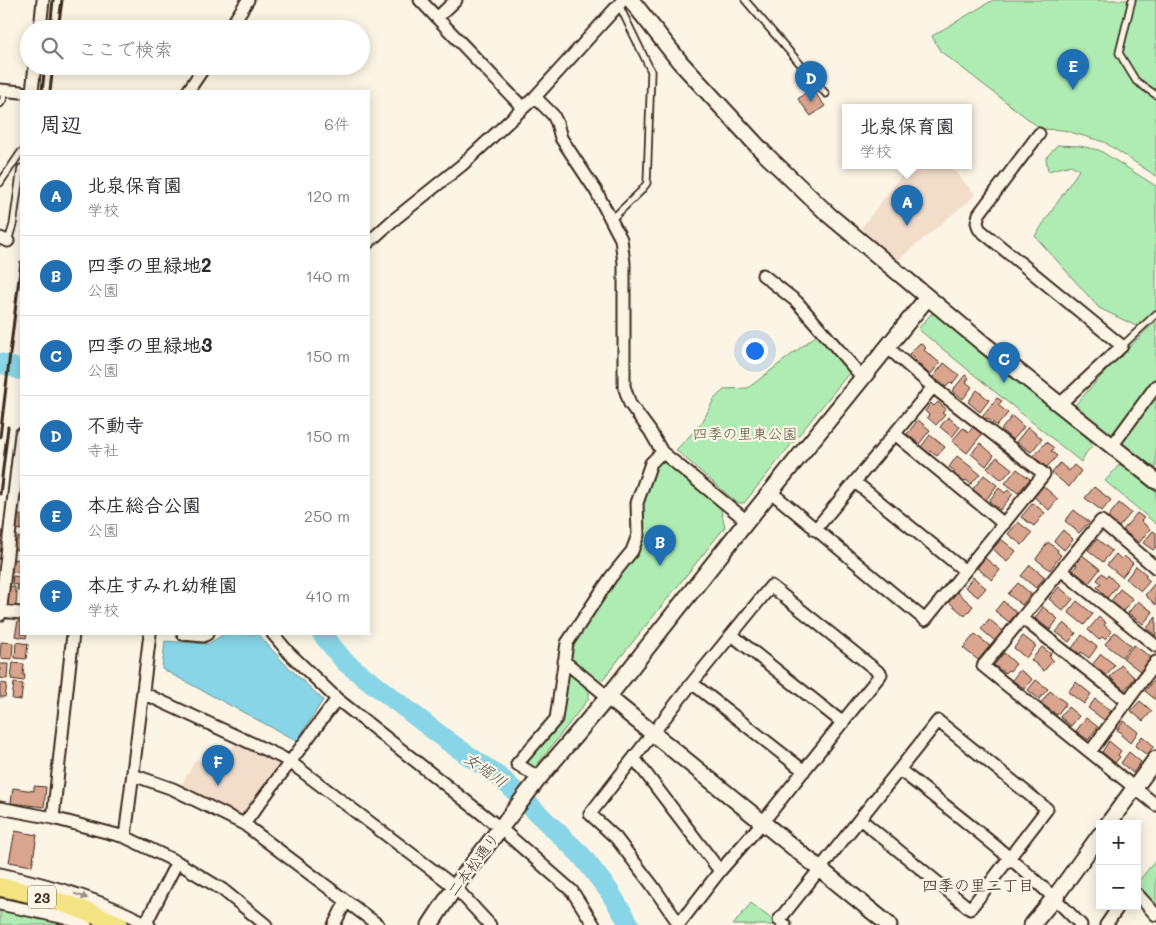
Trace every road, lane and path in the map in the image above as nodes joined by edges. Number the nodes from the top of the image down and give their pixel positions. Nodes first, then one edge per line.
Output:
1 (44, 0) edge
2 (248, 0) edge
3 (420, 0) edge
4 (456, 0) edge
5 (745, 0) edge
6 (1132, 0) edge
7 (624, 2) edge
8 (437, 18) junction
9 (41, 20) edge
10 (235, 20) edge
11 (34, 75) edge
12 (199, 75) edge
13 (32, 90) edge
14 (189, 90) edge
15 (2, 91) edge
16 (20, 92) edge
17 (826, 94) dead end
18 (1156, 95) edge
19 (535, 97) junction
20 (0, 104) edge
21 (524, 108) junction
22 (1039, 134) dead end
23 (20, 153) edge
24 (20, 175) edge
25 (0, 183) edge
26 (612, 219) junction
27 (4, 239) edge
28 (370, 241) edge
29 (763, 275) dead end
30 (927, 298) junction
31 (1156, 314) edge
32 (1122, 346) junction
33 (887, 347) junction
34 (862, 377) junction
35 (1156, 386) edge
36 (933, 387) junction
37 (1060, 404) junction
38 (895, 434) junction
39 (20, 443) edge
40 (1112, 446) junction
41 (662, 452) junction
42 (1156, 481) edge
43 (854, 482) junction
44 (771, 492) junction
45 (746, 520) junction
46 (1004, 524) junction
47 (815, 530) junction
48 (1156, 568) edge
49 (1061, 570) junction
50 (965, 571) junction
51 (1, 611) edge
52 (20, 613) edge
53 (0, 615) edge
54 (1022, 618) junction
55 (73, 635) edge
56 (150, 635) edge
57 (274, 635) edge
58 (732, 635) junction
59 (1156, 646) edge
60 (564, 661) junction
61 (1156, 662) edge
62 (692, 683) junction
63 (143, 693) junction
64 (608, 697) junction
65 (337, 699) junction
66 (1127, 701) junction
67 (842, 723) junction
68 (654, 733) junction
69 (1090, 752) junction
70 (634, 758) junction
71 (1156, 759) edge
72 (290, 762) junction
73 (900, 770) junction
74 (804, 772) junction
75 (133, 775) junction
76 (538, 780) junction
77 (1135, 787) junction
78 (1156, 804) edge
79 (0, 808) edge
80 (54, 818) junction
81 (860, 819) junction
82 (1111, 820) edge
83 (762, 823) junction
84 (244, 824) junction
85 (500, 828) junction
86 (126, 838) junction
87 (1096, 841) edge
88 (1010, 857) junction
89 (177, 862) junction
90 (820, 868) junction
91 (720, 871) junction
92 (0, 874) edge
93 (0, 887) edge
94 (455, 887) junction
95 (1055, 897) junction
96 (1141, 898) edge
97 (346, 901) junction
98 (0, 904) edge
99 (1116, 910) edge
100 (1156, 915) edge
101 (83, 921) edge
102 (148, 924) edge
103 (119, 925) edge
104 (266, 925) edge
105 (334, 925) edge
106 (378, 925) edge
107 (430, 925) edge
108 (490, 925) edge
109 (594, 925) edge
110 (785, 925) edge
111 (890, 925) edge
112 (1032, 925) edge
113 (1081, 925) edge
114 (1106, 925) edge

1 - 9 street
2 - 10 street
3 - 8 street
4 - 8 street
5 - 17 lane
6 - 18 lane
7 - 19 street
7 - 26 lane
7 - 30 street
8 - 21 street
11 - 13 street
12 - 14 street
15 - 16 street
15 - 20 lane
19 - 21 street
19 - 26 street
21 - 28 street
22 - 32 street
23 - 25 lane
24 - 27 lane
26 - 41 street
29 - 34 street
30 - 33 street, 二本松通り
30 - 37 street
31 - 32 lane
32 - 37 street
33 - 34 street, 二本松通り
33 - 36 street
34 - 44 street, 二本松通り
35 - 40 street
36 - 38 street
36 - 46 street
37 - 40 street
38 - 43 street
38 - 46 street
39 - 51 street
40 - 42 street
41 - 45 street
41 - 60 street
43 - 47 street
43 - 50 street
44 - 45 street, 二本松通り
44 - 47 street
45 - 64 street, 二本松通り
46 - 50 street
47 - 50 street
48 - 49 street
49 - 54 street
49 - 59 street
51 - 52 street
51 - 53 street
54 - 66 street
54 - 69 street
55 - 80 street
56 - 63 street
57 - 65 street
58 - 62 street
58 - 67 street
58 - 67 street
60 - 64 street
60 - 76 street
61 - 66 street
62 - 68 street
62 - 74 street
63 - 72 street
63 - 75 street
64 - 68 street
64 - 76 street, 二本松通り
65 - 72 street
65 - 85 street
66 - 69 street
67 - 74 street
68 - 70 street
68 - 83 street
69 - 77 street
70 - 91 street
70 - 91 street
71 - 77 street
72 - 84 street
72 - 94 street
73 - 81 street
73 - 88 street
73 - 88 street
74 - 83 street
75 - 84 street
75 - 86 street
76 - 85 street, 二本松通り
77 - 78 street
77 - 82 street
79 - 80 street
80 - 86 street
81 - 88 street
81 - 90 street
83 - 90 street
83 - 91 street
84 - 97 street
85 - 94 street, 二本松通り
85 - 109 street
86 - 89 street
87 - 95 street
88 - 95 street
89 - 102 street
89 - 104 street
90 - 110 street
90 - 111 street
92 -> 102 street
93 - 101 main road, 23
94 - 107 street, 二本松通り
94 - 108 street
95 - 112 street
95 - 113 street
96 - 100 street
97 - 105 street
97 - 106 street
98 - 101 street
99 - 114 street
101 - 103 main road, 23

